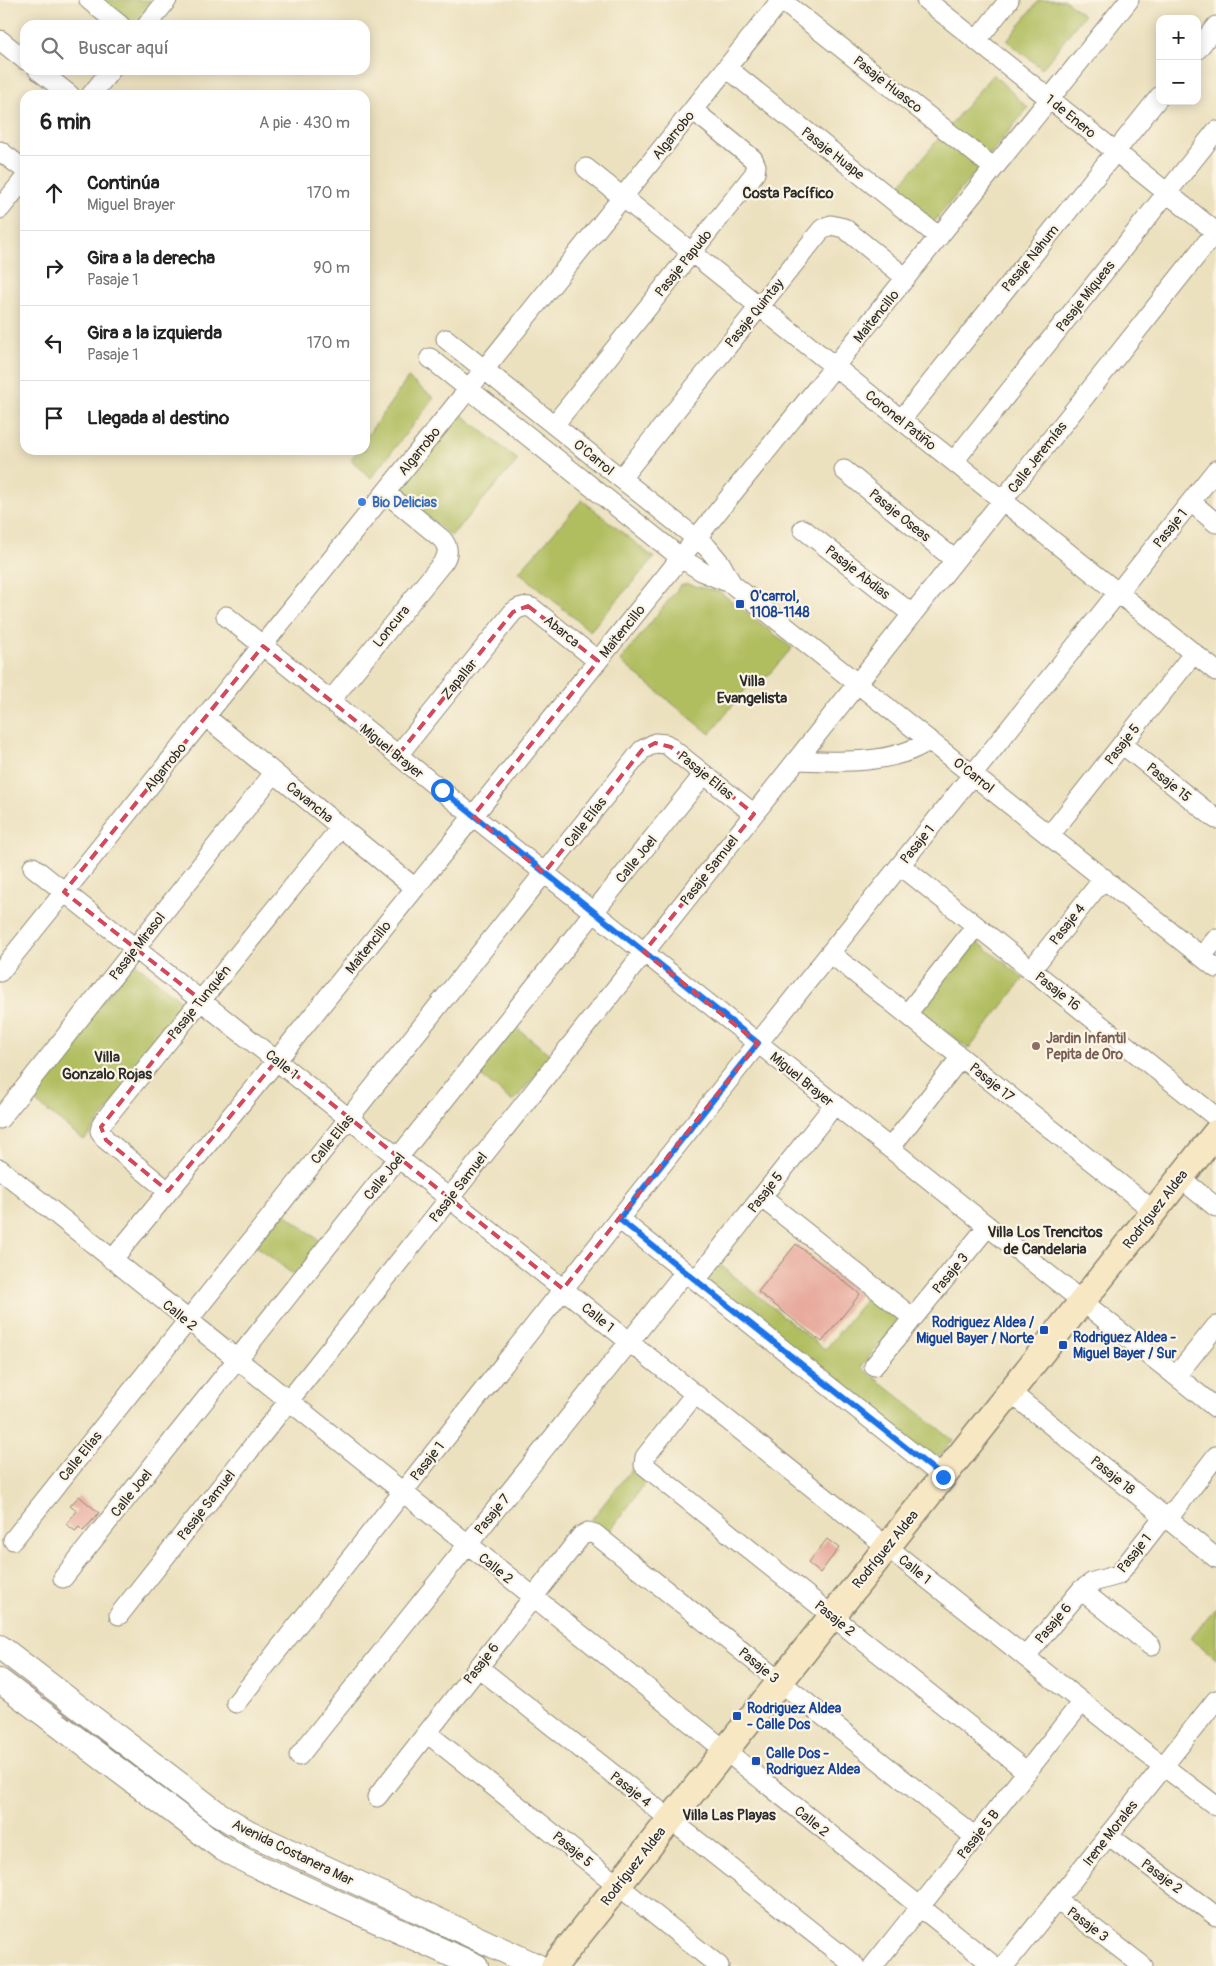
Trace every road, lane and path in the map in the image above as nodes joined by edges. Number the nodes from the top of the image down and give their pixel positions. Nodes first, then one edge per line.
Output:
1 (89, 0) edge
2 (167, 0) edge
3 (781, 0) edge
4 (926, 0) edge
5 (1009, 0) edge
6 (1129, 0) edge
7 (114, 20) edge
8 (151, 20) edge
9 (1216, 26) edge
10 (0, 40) edge
11 (977, 40) junction
12 (1201, 45) edge
13 (20, 56) edge
14 (727, 68) junction
15 (44, 75) edge
16 (107, 75) edge
17 (64, 90) edge
18 (95, 90) edge
19 (1050, 99) junction
20 (1156, 101) edge
21 (693, 110) junction
22 (1216, 131) edge
23 (0, 151) edge
24 (1116, 152) junction
25 (20, 166) edge
26 (586, 168) dead end
27 (994, 168) junction
28 (20, 184) edge
29 (1167, 193) junction
30 (623, 198) junction
31 (0, 209) edge
32 (1216, 232) edge
33 (939, 237) junction
34 (691, 252) junction
35 (906, 278) junction
36 (759, 306) junction
37 (446, 338) dead end
38 (430, 358) dead end
39 (835, 367) junction
40 (485, 370) junction
41 (469, 389) junction
42 (901, 420) junction
43 (554, 425) junction
44 (954, 461) junction
45 (844, 470) dead end
46 (1216, 470) edge
47 (621, 478) junction
48 (386, 493) junction
49 (1002, 500) junction
50 (1190, 502) junction
51 (1216, 522) edge
52 (803, 529) dead end
53 (697, 539) junction
54 (681, 558) junction
55 (955, 560) junction
56 (732, 584) junction
57 (1118, 593) junction
58 (524, 606) joint
59 (912, 614) junction
60 (226, 616) dead end
61 (263, 646) junction
62 (1194, 653) junction
63 (598, 661) junction
64 (1216, 671) edge
65 (857, 683) junction
66 (330, 700) junction
67 (206, 717) junction
68 (930, 740) junction
69 (655, 742) joint
70 (1122, 744) junction
71 (398, 755) junction
72 (797, 760) junction
73 (274, 773) junction
74 (704, 774) junction
75 (973, 774) junction
76 (754, 814) junction
77 (473, 816) junction
78 (1216, 819) edge
79 (341, 827) junction
80 (1050, 835) junction
81 (900, 865) junction
82 (33, 867) dead end
83 (544, 873) junction
84 (1104, 878) junction
85 (415, 888) junction
86 (64, 892) junction
87 (594, 912) junction
88 (976, 926) junction
89 (1216, 939) edge
90 (135, 948) junction
91 (644, 952) junction
92 (830, 953) junction
93 (1209, 962) edge
94 (1031, 970) junction
95 (0, 972) edge
96 (201, 1000) junction
97 (906, 1014) junction
98 (758, 1043) junction
99 (961, 1057) junction
100 (277, 1060) junction
101 (835, 1104) junction
102 (1216, 1116) edge
103 (349, 1118) junction
104 (0, 1119) edge
105 (1216, 1133) edge
106 (890, 1148) junction
107 (398, 1158) junction
108 (0, 1169) edge
109 (1180, 1178) junction
110 (168, 1191) junction
111 (761, 1197) junction
112 (449, 1198) junction
113 (1216, 1207) edge
114 (1154, 1211) junction
115 (619, 1219) junction
116 (988, 1226) junction
117 (112, 1260) junction
118 (690, 1276) junction
119 (564, 1289) junction
120 (1082, 1302) junction
121 (913, 1318) junction
122 (188, 1321) junction
123 (1216, 1326) edge
124 (630, 1342) junction
125 (237, 1360) junction
126 (874, 1366) dead end
127 (1176, 1376) junction
128 (1010, 1392) junction
129 (695, 1394) junction
130 (288, 1401) junction
131 (1216, 1408) edge
132 (1216, 1456) edge
133 (943, 1477) junction
134 (402, 1492) junction
135 (1166, 1517) junction
136 (588, 1532) joint
137 (13, 1540) dead end
138 (468, 1545) junction
139 (887, 1547) junction
140 (1216, 1558) edge
141 (63, 1578) dead end
142 (1081, 1590) junction
143 (533, 1598) junction
144 (119, 1614) dead end
145 (832, 1616) junction
146 (1152, 1646) dead end
147 (0, 1648) edge
148 (1025, 1657) junction
149 (478, 1667) junction
150 (0, 1681) edge
151 (780, 1682) junction
152 (1216, 1700) edge
153 (1082, 1702) junction
154 (236, 1703) dead end
155 (427, 1733) junction
156 (724, 1751) junction
157 (299, 1756) dead end
158 (1163, 1767) junction
159 (1027, 1772) junction
160 (377, 1797) dead end
161 (1216, 1806) edge
162 (670, 1820) junction
163 (1108, 1835) junction
164 (975, 1837) junction
165 (618, 1885) junction
166 (1057, 1900) junction
167 (920, 1907) junction
168 (1216, 1916) edge
169 (476, 1966) edge
170 (537, 1966) edge
171 (554, 1966) edge
172 (719, 1966) edge
173 (854, 1966) edge
174 (873, 1966) edge
175 (994, 1966) edge
176 (1004, 1966) edge
177 (1143, 1966) edge

1 - 7 street
2 - 8 street
3 - 14 street, Algarrobo
3 - 27 street, Pasaje Huasco
4 - 11 street, 1 de Enero
5 - 11 street
6 - 19 street, Maitencillo
9 - 12 street
10 - 13 street
11 - 19 street, 1 de Enero
14 - 21 street, Algarrobo
14 - 33 street, Pasaje Huape
15 - 17 street
16 - 18 street
19 - 24 street, 1 de Enero
19 - 27 street, Maitencillo
20 - 24 street, Pasaje Nahum
21 - 30 street, Algarrobo
21 - 34 street, Pasaje Papudo
22 - 29 street, Pasaje Miqueas
23 - 25 street
24 - 29 street, 1 de Enero
24 - 42 street, Pasaje Nahum
26 - 30 street, Coronel Patiño
27 - 33 street, Maitencillo
28 - 31 street
29 - 32 street, 1 de Enero
29 - 44 street, Pasaje Miqueas
30 - 34 street, Coronel Patiño
30 - 40 street, Algarrobo
32 - 49 street, Calle Jeremías
33 - 35 street, Maitencillo
34 - 36 street, Coronel Patiño
34 - 43 street, Pasaje Papudo
35 - 36 street, Pasaje Quintay
35 - 39 street, Maitencillo
36 - 39 street, Coronel Patiño
36 - 47 street, Pasaje Quintay
37 - 40 street, O'Carrol
38 - 41 street, O'Carrol
39 - 42 street, Coronel Patiño
39 - 53 street, Maitencillo
40 - 41 street, Algarrobo
40 - 43 street, O'Carrol
41 - 48 street, Algarrobo
41 - 54 street, O'Carrol
42 - 44 street, Coronel Patiño
43 - 47 street, O'Carrol
44 - 49 street, Coronel Patiño
45 - 55 street, Pasaje Oseas
46 - 50 street, Pasaje 1
47 - 53 street, O'Carrol
48 - 61 street, Algarrobo
48 - 66 street, Loncura
49 - 55 street, Calle Jeremías
49 - 57 street, Coronel Patiño
50 - 51 street
50 - 57 street, Pasaje 1
52 - 59 street, Pasaje Abdias
53 - 54 street, Maitencillo
53 - 56 street, O'Carrol
54 - 56 street, O'Carrol
54 - 63 street, Maitencillo
55 - 59 street, Calle Jeremías
56 - 65 street, O'Carrol
57 - 62 street, Coronel Patiño
57 - 75 street, Pasaje 1
58 - 63 street, Abarca
58 - 71 street, Zapallar
59 - 65 street, Calle Jeremías
60 - 61 street, Miguel Brayer
61 - 66 street, Miguel Brayer
61 - 67 street, Algarrobo
62 - 64 street, Coronel Patiño
62 - 70 street, Pasaje 5
63 - 77 street, Maitencillo
65 - 68 street, O'Carrol
65 - 72 street, Calle Jeremías
66 - 71 street, Miguel Brayer
67 - 73 street, Cavancha
67 - 86 street, Algarrobo
68 - 72 street
68 - 75 street, O'Carrol
69 - 74 street, Pasaje Elías
69 - 83 street, Calle Elías
70 - 78 street, Pasaje 15
70 - 80 street, Pasaje 5
71 - 77 street, Miguel Brayer
72 - 76 street, Pasaje Samuel
73 - 79 street, Cavancha
73 - 90 street, Pasaje Mirasol
74 - 76 street, Pasaje Elías
74 - 87 street, Calle Joel
75 - 80 street, O'Carrol
75 - 81 street, Pasaje 1
76 - 91 street, Pasaje Samuel
77 - 83 street, Miguel Brayer
77 - 85 street, Maitencillo
79 - 85 street, Cavancha
79 - 96 street, Pasaje Tunquén
80 - 84 street, O'Carrol
81 - 88 street, Pasaje 16
81 - 92 street, Pasaje 1
82 - 86 street, Calle 1
83 - 87 street, Miguel Brayer
83 - 103 street, Calle Elías
84 - 93 street, O'Carrol
84 - 94 street, Pasaje 4
85 - 100 street, Maitencillo
86 - 90 street, Calle 1
86 - 95 street, Algarrobo
87 - 91 street, Miguel Brayer
87 - 107 street, Calle Joel
88 - 94 street, Pasaje 16
88 - 97 street
89 - 93 street
90 - 96 street, Calle 1
90 - 104 street, Pasaje Mirasol
91 - 98 street, Miguel Brayer
91 - 112 street, Pasaje Samuel
92 - 97 street, Pasaje 17
92 - 98 street, Pasaje 1
94 - 102 street, Pasaje 16
96 - 100 street, Calle 1
96 - 110 street, Pasaje Tunquén
97 - 99 street, Pasaje 17
98 - 101 street, Miguel Brayer
98 - 115 street, Pasaje 1
99 - 106 street
99 - 114 street, Pasaje 17
100 - 103 street, Calle 1
100 - 110 street, Maitencillo
101 - 106 street, Miguel Brayer
101 - 111 street, Pasaje 5
103 - 107 street, Calle 1
103 - 122 street, Calle Elías
105 - 109 main road, Rodríguez Aldea
106 - 116 street, Miguel Brayer
107 - 112 street, Calle 1
107 - 125 street, Calle Joel
108 - 117 street, Calle 2
109 - 113 street
109 - 114 main road, Rodríguez Aldea
110 - 117 street, Maitencillo
111 - 118 street, Pasaje 5
111 - 121 street
112 - 119 street, Calle 1
112 - 130 street, Pasaje Samuel
114 - 120 main road, Rodríguez Aldea
115 - 118 street
115 - 119 street, Pasaje 1
116 - 120 street, Miguel Brayer
116 - 121 street, Pasaje 3
117 - 122 street, Calle 2
118 - 124 street, Pasaje 7
118 - 133 street
119 - 124 street, Calle 1
119 - 134 street, Pasaje 1
120 - 127 street, Miguel Brayer
120 - 128 main road, Rodríguez Aldea
121 - 126 street, Pasaje 3
122 - 125 street, Calle 2
122 - 137 street, Calle Elías
123 - 127 street
124 - 129 street, Calle 1
124 - 138 street, Pasaje 7
125 - 130 street, Calle 2
125 - 141 street, Calle Joel
127 - 131 street, Miguel Brayer
128 - 133 main road, Rodríguez Aldea
128 - 135 street, Pasaje 18
129 - 139 street, Calle 1
129 - 145 street, Pasaje 2
130 - 134 street, Calle 2
130 - 144 street, Pasaje Samuel
132 - 135 street, Pasaje 1
133 - 139 main road, Rodríguez Aldea
134 - 138 street, Calle 2
134 - 154 street, Pasaje 1
135 - 140 street, Pasaje 18
135 - 142 street, Pasaje 1
136 - 143 street, Pasaje 6
136 - 151 street, Pasaje 3
138 - 143 street, Calle 2
138 - 157 street, Pasaje 7
139 - 145 main road, Rodríguez Aldea
139 - 148 street, Calle 1
142 - 146 street
142 - 148 street, Pasaje 6
143 - 149 street, Pasaje 6
143 - 156 street, Calle 2
145 - 151 main road, Rodríguez Aldea
145 - 159 street, Pasaje 2
147 - 170 street, Avenida Costanera Mar
148 - 153 street, Calle 1
149 - 155 street, Pasaje 6
149 - 162 street, Pasaje 4
150 - 169 street, Avenida Costanera Mar
151 - 156 main road, Rodríguez Aldea
151 - 164 street, Pasaje 3
152 - 158 street, Irene Morales
153 - 158 street, Calle 1
153 - 159 street, Pasaje 5 B
155 - 160 street, Pasaje 6
155 - 165 street, Pasaje 5
156 - 162 main road, Rodríguez Aldea
156 - 167 street, Calle 2
158 - 161 street, Calle 1
158 - 163 street, Irene Morales
159 - 164 street, Pasaje 5 B
162 - 165 main road, Rodríguez Aldea
162 - 173 street, Pasaje 4
163 - 166 street, Irene Morales
163 - 168 street, Pasaje 2
164 - 167 street, Pasaje 5 B
165 - 171 main road, Rodríguez Aldea
165 - 172 street, Pasaje 5
166 - 176 street, Irene Morales
166 - 177 street, Pasaje 3
167 - 174 street, Pasaje 5 B
167 - 175 street, Calle 2

